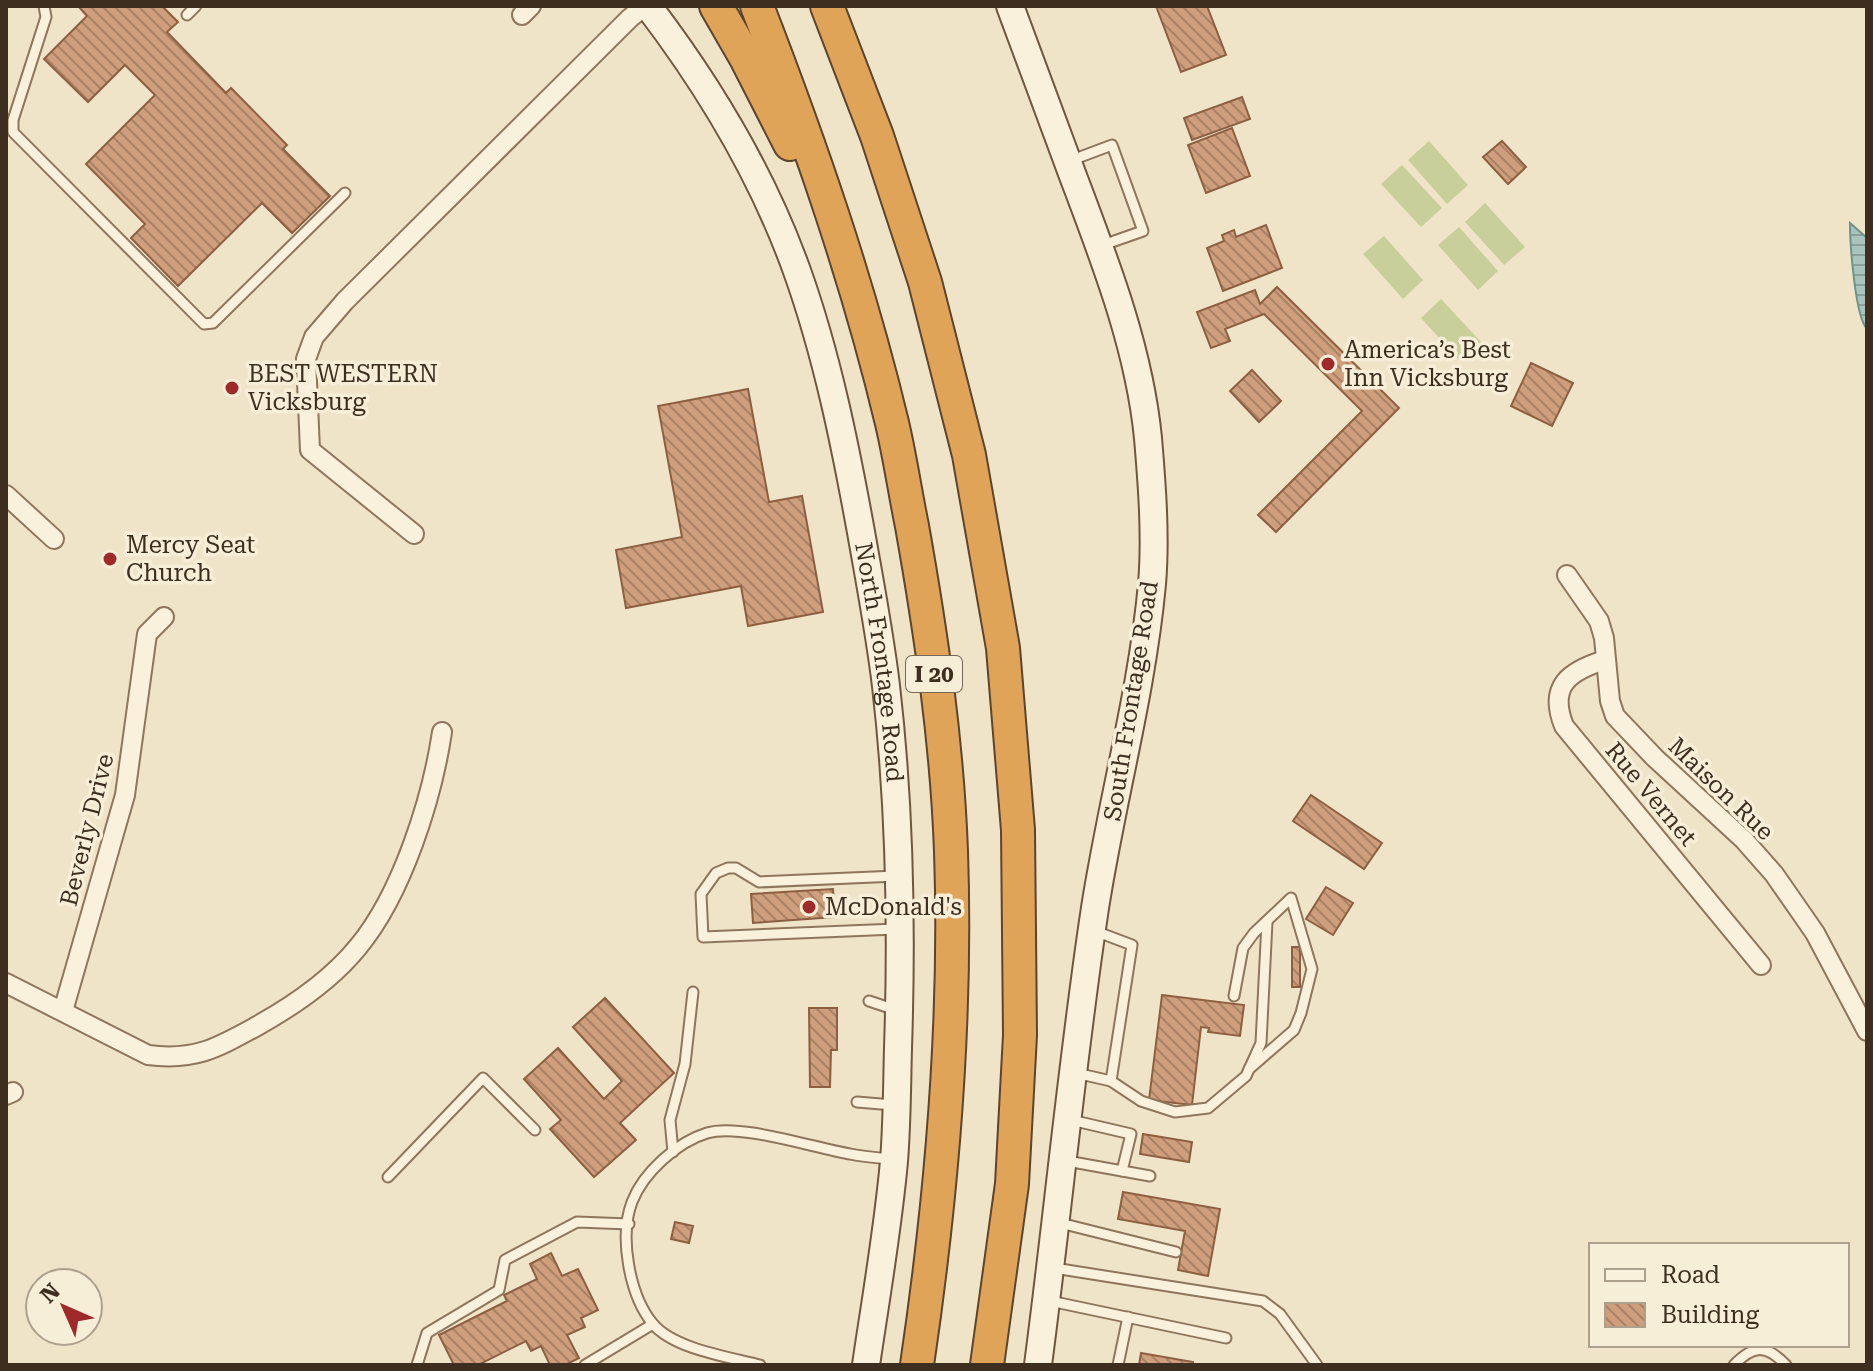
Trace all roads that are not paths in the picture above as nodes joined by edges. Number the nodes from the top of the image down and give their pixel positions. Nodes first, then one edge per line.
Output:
1 (44, 6) edge
2 (196, 6) edge
3 (646, 6) edge
4 (716, 6) edge
5 (757, 6) edge
6 (827, 6) edge
7 (849, 6) edge
8 (1010, 6) edge
9 (187, 15) dead end
10 (877, 136) junction
11 (1068, 162) junction
12 (345, 193) dead end
13 (1100, 246) junction
14 (861, 302) junction
15 (6, 495) edge
16 (414, 534) dead end
17 (54, 539) dead end
18 (1567, 575) dead end
19 (164, 617) dead end
20 (1605, 660) junction
21 (442, 732) dead end
22 (898, 876) junction
23 (1267, 922) junction
24 (899, 929) junction
25 (1092, 929) junction
26 (1761, 965) dead end
27 (6, 983) edge
28 (693, 992) dead end
29 (1234, 996) dead end
30 (869, 1001) dead end
31 (63, 1011) junction
32 (899, 1011) junction
33 (1867, 1031) edge
34 (1249, 1069) junction
35 (1073, 1072) junction
36 (1111, 1081) junction
37 (857, 1102) dead end
38 (896, 1106) junction
39 (1068, 1119) junction
40 (535, 1130) dead end
41 (673, 1152) junction
42 (894, 1159) junction
43 (1063, 1160) junction
44 (1122, 1171) junction
45 (1150, 1176) dead end
46 (388, 1177) dead end
47 (1056, 1222) junction
48 (629, 1224) junction
49 (1176, 1252) dead end
50 (1050, 1268) junction
51 (1046, 1300) junction
52 (1128, 1317) junction
53 (653, 1324) junction
54 (1226, 1338) dead end
55 (728, 1361) edge
56 (417, 1365) edge
57 (585, 1365) edge
58 (760, 1365) edge
59 (866, 1365) edge
60 (917, 1365) edge
61 (987, 1365) edge
62 (1038, 1365) edge
63 (1118, 1365) edge
64 (1317, 1365) edge
65 (1734, 1365) edge
66 (1786, 1365) edge

1 - 12 lane
2 - 9 lane
3 - 16 street
3 - 22 street, North Frontage Road
4 - 14 highway
5 - 14 highway, I 20
6 - 10 highway
7 - 10 highway
8 - 11 street, South Frontage Road
10 - 61 highway
11 - 13 street, South Frontage Road
11 - 13 lane
13 - 25 street, South Frontage Road
14 - 60 highway, I 20
15 - 17 street
18 - 20 street, Maison Rue
19 - 31 street, Beverly Drive
20 - 26 street, Rue Vernet
20 - 33 street, Maison Rue
21 - 31 street
22 - 24 street, North Frontage Road
22 - 24 lane
23 - 29 lane
23 - 34 lane
23 - 34 lane
24 - 32 street, North Frontage Road
25 - 35 street, South Frontage Road
25 - 36 lane
27 - 31 street
28 - 41 lane
30 - 32 lane
32 - 38 street, North Frontage Road
34 - 36 lane
35 - 36 lane
35 - 39 street, South Frontage Road
37 - 38 lane
38 - 42 street, North Frontage Road
39 - 43 street, South Frontage Road
39 - 44 lane
40 - 46 lane
41 - 42 lane
41 - 48 lane
42 - 59 street, North Frontage Road
43 - 44 lane
43 - 47 street, South Frontage Road
44 - 45 lane
47 - 49 lane
47 - 50 street, South Frontage Road
48 - 53 lane
48 - 56 lane
50 - 51 street, South Frontage Road
50 - 64 lane
51 - 52 lane
51 - 62 street, South Frontage Road
52 - 54 lane
52 - 63 lane
53 - 55 lane
53 - 57 lane
55 - 58 lane
65 - 66 lane

